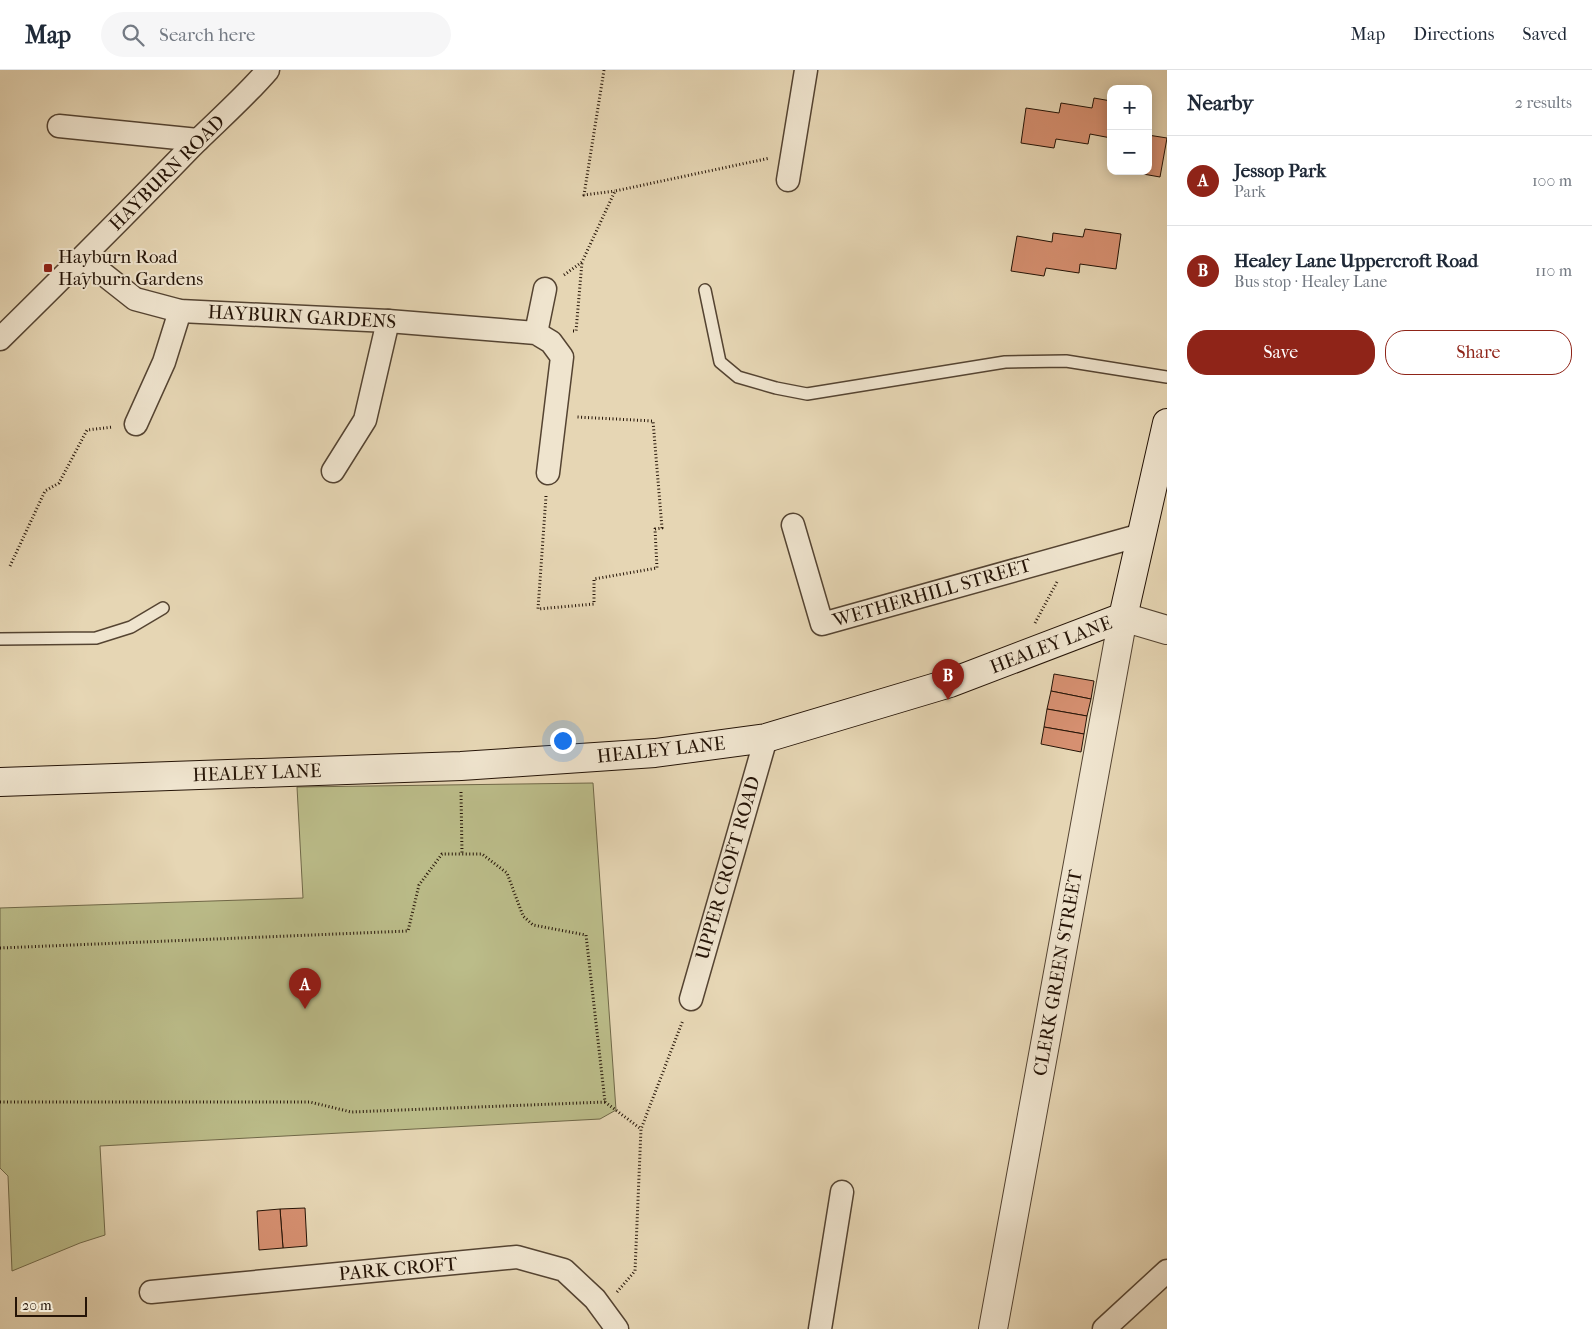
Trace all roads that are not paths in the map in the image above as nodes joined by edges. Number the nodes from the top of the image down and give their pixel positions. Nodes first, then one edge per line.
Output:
1 (268, 70) edge
2 (806, 70) edge
3 (59, 126) dead end
4 (198, 140) junction
5 (788, 180) dead end
6 (83, 258) junction
7 (545, 289) road end
8 (705, 290) dead end
9 (180, 311) junction
10 (388, 321) junction
11 (537, 329) junction
12 (0, 339) edge
13 (1167, 377) edge
14 (1167, 423) edge
15 (136, 424) road end
16 (333, 471) dead end
17 (548, 473) road end
18 (793, 525) dead end
19 (1142, 535) junction
20 (163, 608) dead end
21 (1123, 618) junction
22 (1167, 630) edge
23 (0, 639) edge
24 (766, 738) junction
25 (0, 782) edge
26 (691, 999) road end
27 (842, 1192) dead end
28 (1167, 1270) edge
29 (151, 1292) dead end
30 (616, 1329) edge
31 (820, 1329) edge
32 (993, 1329) edge
33 (1104, 1329) edge

1 - 4 street, HAYBURN ROAD
2 - 5 street
3 - 4 street
4 - 6 street, HAYBURN ROAD
6 - 9 street, HAYBURN GARDENS
6 - 12 street, HAYBURN ROAD
7 - 11 street
8 - 13 lane
9 - 10 street, HAYBURN GARDENS
9 - 15 street
10 - 11 street, HAYBURN GARDENS
10 - 16 street
11 - 17 street
14 - 19 main road, CLERK GREEN STREET
18 - 19 street, WETHERHILL STREET
19 - 21 main road, CLERK GREEN STREET
20 - 23 lane
21 - 22 main road
21 - 24 main road, HEALEY LANE
21 - 32 main road, CLERK GREEN STREET
24 - 25 main road, HEALEY LANE
24 - 26 street, UPPER CROFT ROAD
27 - 31 street
28 - 33 street
29 - 30 street, PARK CROFT

